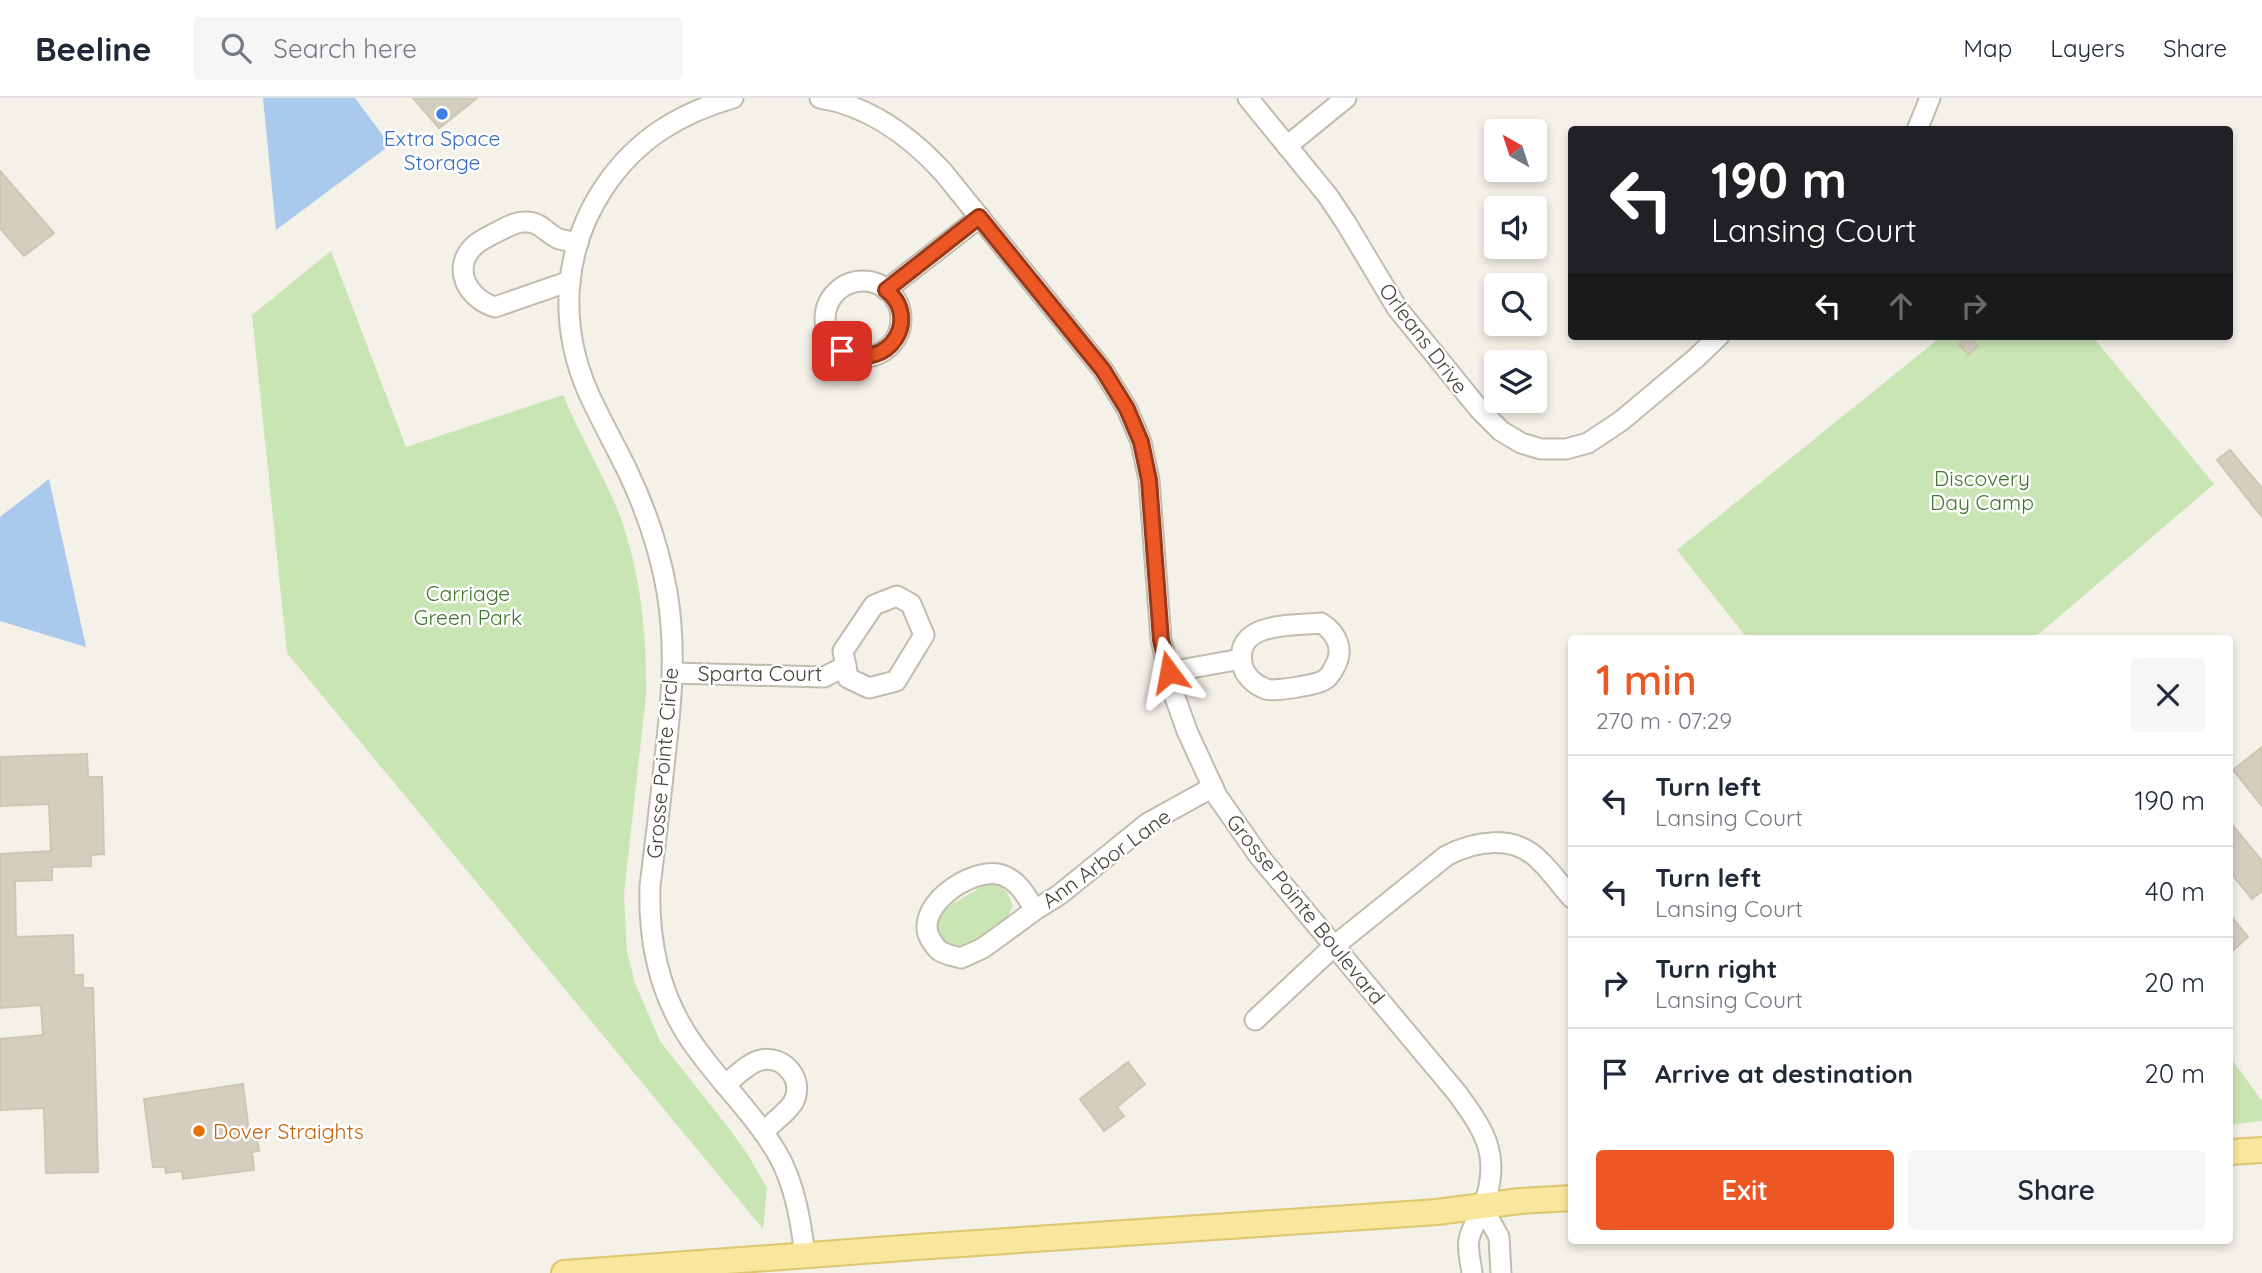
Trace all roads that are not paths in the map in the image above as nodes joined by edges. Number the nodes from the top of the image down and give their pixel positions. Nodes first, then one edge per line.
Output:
1 (733, 98) edge
2 (825, 98) edge
3 (1248, 98) edge
4 (1346, 98) edge
5 (1930, 98) edge
6 (1919, 126) edge
7 (1287, 146) junction
8 (979, 217) junction
9 (578, 243) junction
10 (570, 281) junction
11 (886, 290) dead end
12 (1716, 340) edge
13 (1241, 659) junction
14 (846, 666) junction
15 (1169, 672) junction
16 (673, 673) junction
17 (1213, 787) junction
18 (1568, 893) edge
19 (1035, 910) junction
20 (1334, 947) junction
21 (1255, 1020) dead end
22 (725, 1085) junction
23 (763, 1132) junction
24 (2262, 1150) edge
25 (2233, 1152) edge
26 (1568, 1198) edge
27 (1483, 1208) junction
28 (805, 1256) junction
29 (564, 1273) edge
30 (1472, 1273) edge
31 (1501, 1273) edge

1 - 9 street, Grosse Pointe Circle
2 - 8 street, Grosse Pointe Boulevard
3 - 7 street, Orleans Drive
4 - 7 street
5 - 6 street
7 - 12 street, Orleans Drive
8 - 11 street
8 - 15 street, Grosse Pointe Boulevard
9 - 10 street, Grosse Pointe Circle
9 - 10 street
10 - 16 street, Grosse Pointe Circle
13 - 13 street
13 - 15 street
14 - 14 street, Sparta Court
14 - 16 street, Sparta Court
15 - 17 street, Grosse Pointe Boulevard
16 - 22 street, Grosse Pointe Circle
17 - 19 street, Ann Arbor Lane
17 - 20 street, Grosse Pointe Boulevard
18 - 20 street
19 - 19 street, Ann Arbor Lane
20 - 21 street
20 - 27 street, Grosse Pointe Boulevard
22 - 23 street, Grosse Pointe Circle
22 - 23 street
23 - 28 street, Grosse Pointe Circle
24 - 25 main road
26 - 27 main road
27 - 28 main road
27 - 30 street, Grosse Pointe Boulevard
27 - 31 street
28 - 29 main road

